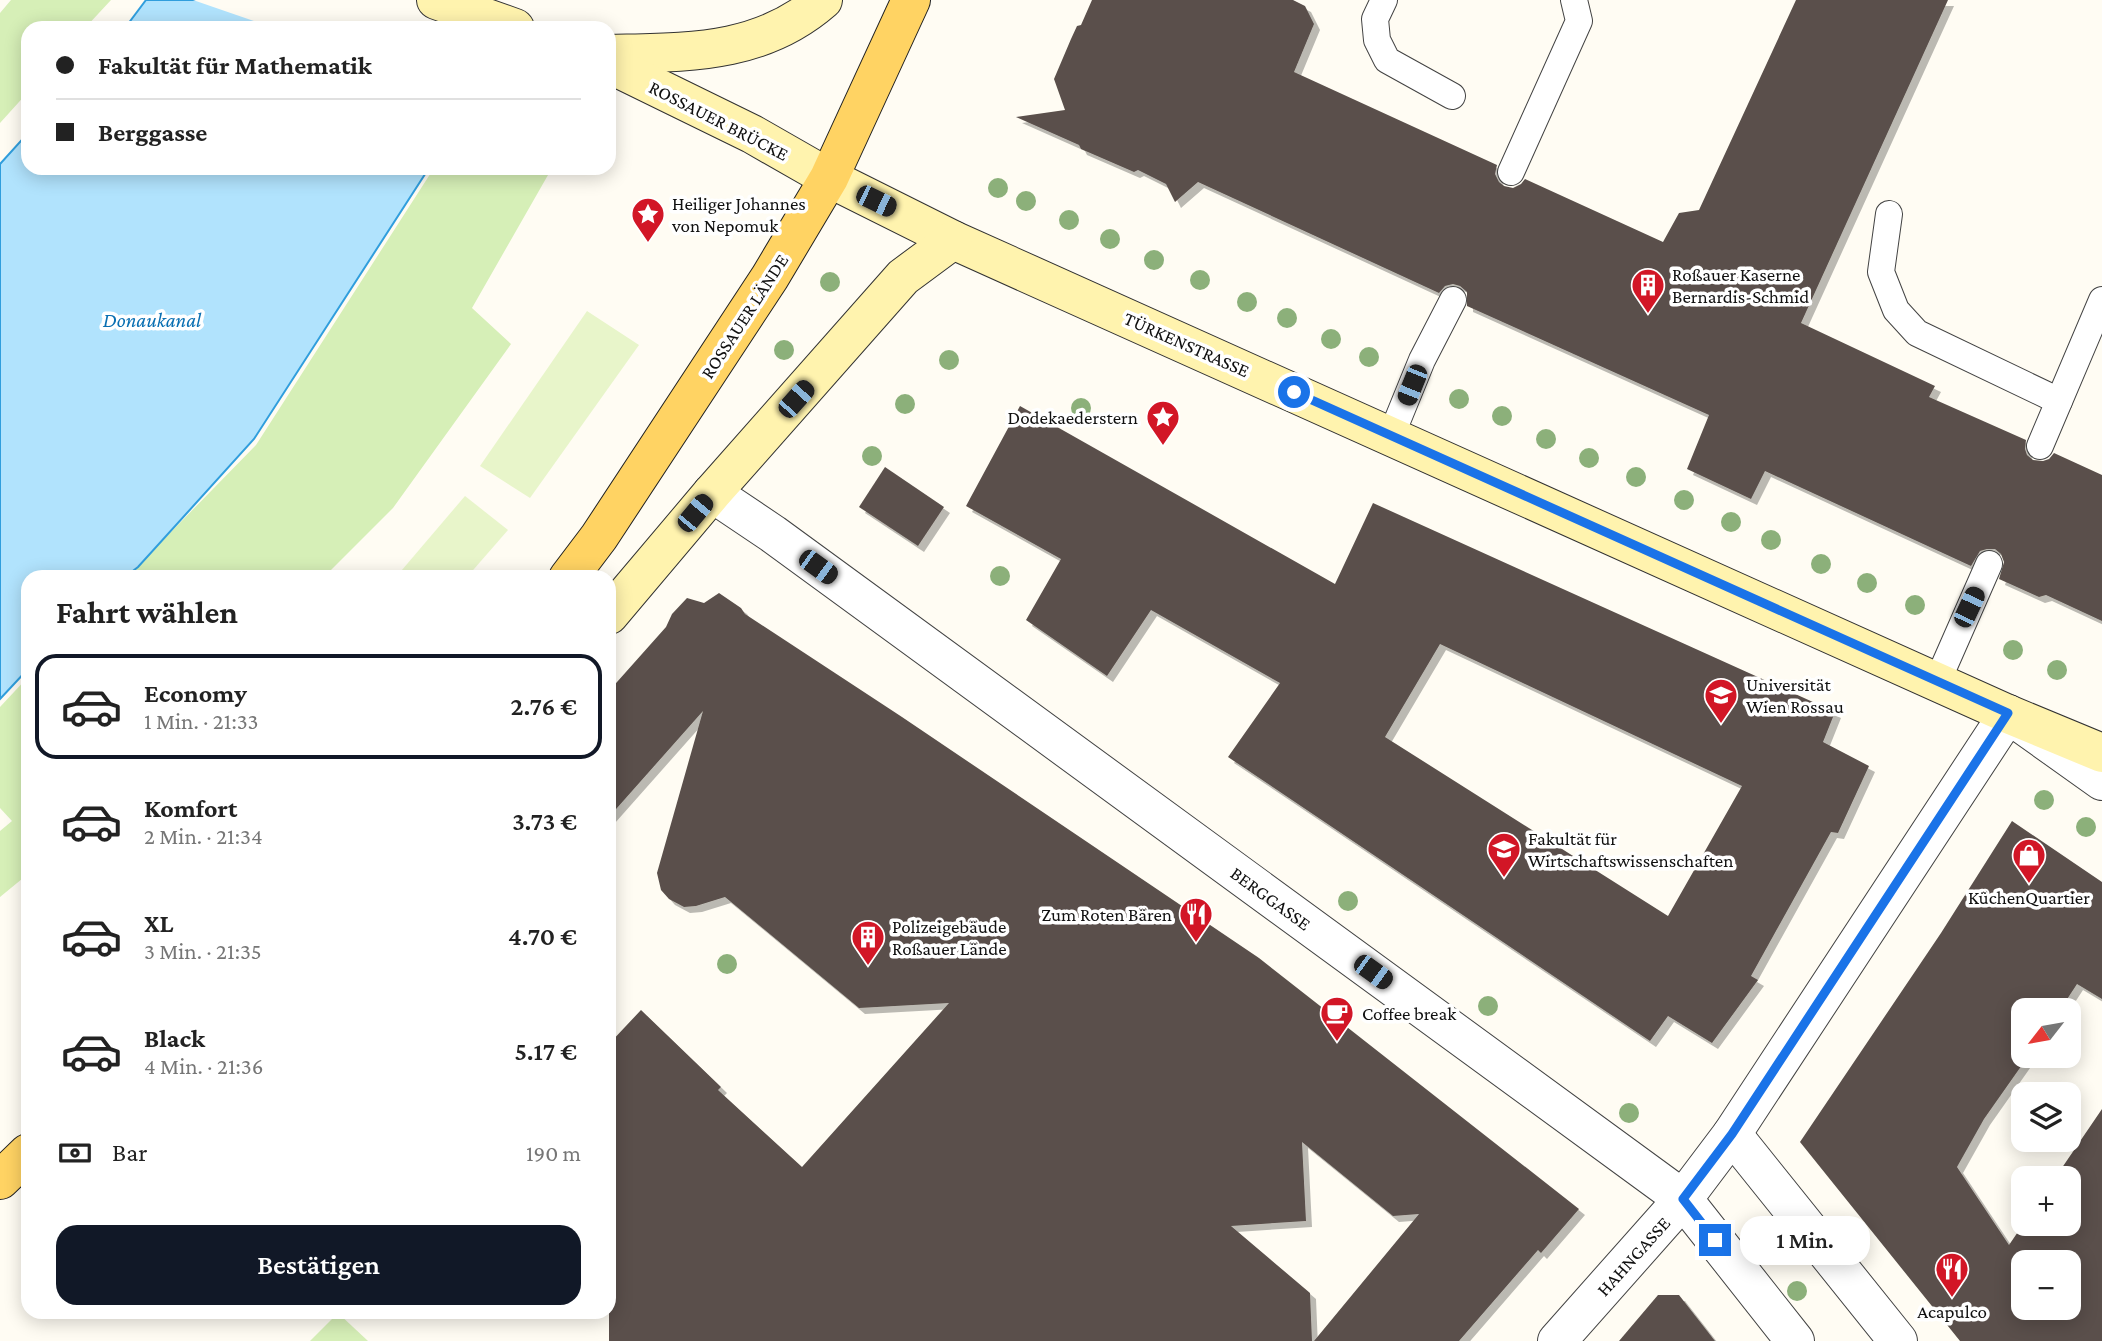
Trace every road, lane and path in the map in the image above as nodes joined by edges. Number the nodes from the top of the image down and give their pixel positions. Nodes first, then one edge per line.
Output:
1 (436, 0) edge
2 (823, 0) edge
3 (911, 0) edge
4 (1384, 0) edge
5 (1574, 0) edge
6 (495, 21) edge
7 (616, 54) edge
8 (616, 67) edge
9 (1452, 96) dead end
10 (1511, 172) dead end
11 (828, 178) junction
12 (1889, 214) dead end
13 (953, 240) junction
14 (1452, 300) dead end
15 (2102, 300) edge
16 (2059, 401) junction
17 (1391, 436) junction
18 (2040, 446) dead end
19 (712, 493) junction
20 (1989, 564) dead end
21 (574, 570) edge
22 (616, 607) edge
23 (1938, 680) junction
24 (2008, 713) junction
25 (2102, 753) edge
26 (2102, 781) edge
27 (1732, 1134) junction
28 (21, 1160) edge
29 (0, 1180) edge
30 (1683, 1199) junction
31 (1557, 1341) edge
32 (1795, 1341) edge
33 (1898, 1341) edge

1 - 6 main road
2 - 7 main road
3 - 11 main road, ROSSAUER LÄNDE
4 - 9 lane
5 - 10 lane
8 - 11 main road, ROSSAUER BRÜCKE
11 - 13 main road, TÜRKENSTRASSE
11 - 21 main road, ROSSAUER LÄNDE
12 - 16 lane
13 - 17 main road, TÜRKENSTRASSE
13 - 19 main road
14 - 17 lane
15 - 16 lane
16 - 18 lane
17 - 23 main road, TÜRKENSTRASSE
19 - 22 main road
19 - 30 street, BERGGASSE
20 - 23 lane
23 - 24 main road, TÜRKENSTRASSE
24 - 25 main road, TÜRKENSTRASSE
24 - 26 street, TÜRKENSTRASSE
24 - 27 street, HAHNGASSE
27 - 30 street, HAHNGASSE
27 - 33 street
28 - 29 main road
30 - 31 street, HAHNGASSE
30 - 32 street, BERGGASSE

